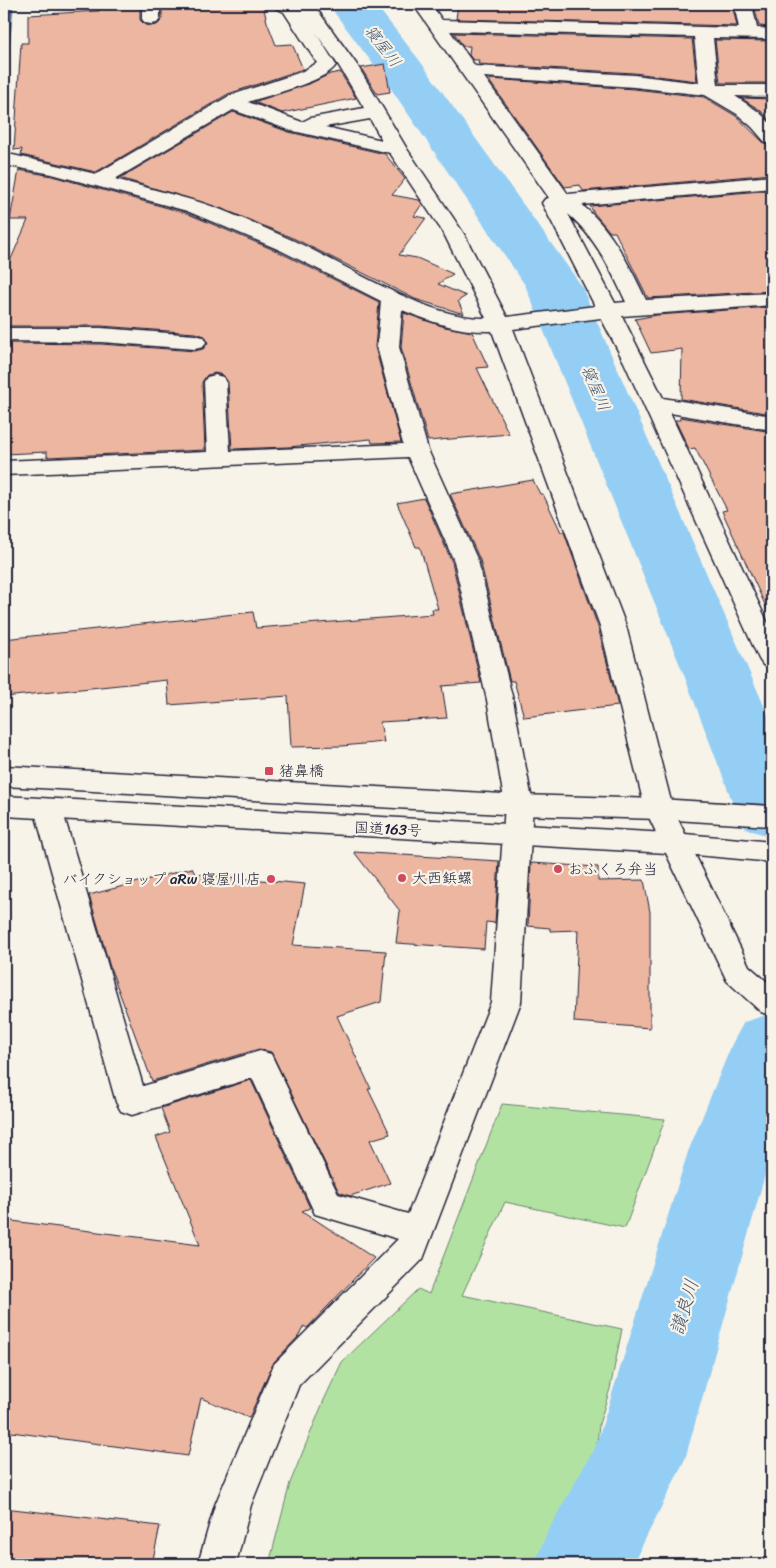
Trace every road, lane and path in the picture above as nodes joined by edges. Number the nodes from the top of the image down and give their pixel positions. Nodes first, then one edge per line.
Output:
1 (282, 4) edge
2 (304, 4) edge
3 (406, 4) edge
4 (422, 4) edge
5 (743, 4) edge
6 (437, 25) junction
7 (703, 32) junction
8 (749, 33) junction
9 (772, 34) edge
10 (470, 71) junction
11 (709, 90) junction
12 (772, 91) edge
13 (232, 103) junction
14 (376, 112) junction
15 (296, 126) junction
16 (772, 138) edge
17 (397, 149) junction
18 (4, 164) edge
19 (98, 181) junction
20 (772, 182) edge
21 (557, 202) junction
22 (392, 298) junction
23 (772, 299) edge
24 (639, 307) junction
25 (610, 311) junction
26 (500, 324) junction
27 (4, 334) edge
28 (195, 342) dead end
29 (216, 382) dead end
30 (654, 403) junction
31 (772, 423) edge
32 (416, 450) junction
33 (219, 458) junction
34 (4, 468) edge
35 (772, 659) edge
36 (4, 776) edge
37 (520, 805) junction
38 (4, 806) edge
39 (48, 809) junction
40 (659, 810) junction
41 (772, 816) edge
42 (517, 836) junction
43 (680, 844) junction
44 (772, 852) edge
45 (772, 1004) edge
46 (417, 1231) junction
47 (217, 1564) edge

1 - 13 main road
2 - 14 main road
3 - 21 main road
4 - 6 main road
5 - 8 main road
6 - 7 main road
6 - 10 main road
7 - 8 main road
7 - 11 main road
8 - 9 main road
10 - 11 main road
10 - 21 main road
11 - 12 main road
11 - 16 main road
13 - 15 main road
13 - 19 main road
14 - 15 main road
14 - 17 main road
15 - 17 main road
17 - 26 main road
18 - 19 main road
19 - 22 main road
20 - 21 main road
21 - 24 main road
21 - 25 main road
22 - 26 main road
22 - 32 main road
23 - 24 main road
24 - 25 main road
25 - 26 main road
25 - 30 main road
26 - 40 main road
27 - 28 main road
29 - 33 main road
30 - 31 main road
30 - 35 main road
32 - 33 main road
32 - 37 main road
33 - 34 main road
36 - 37 main road, 国道163号
37 - 40 main road, 国道163号
37 - 42 main road
38 - 39 main road, 国道163号
39 - 42 main road, 国道163号
39 - 46 main road
40 - 41 main road, 国道163号
40 - 43 main road
42 - 43 main road, 国道163号
42 - 46 main road
43 - 44 main road, 国道163号
43 - 45 main road
46 - 47 main road

